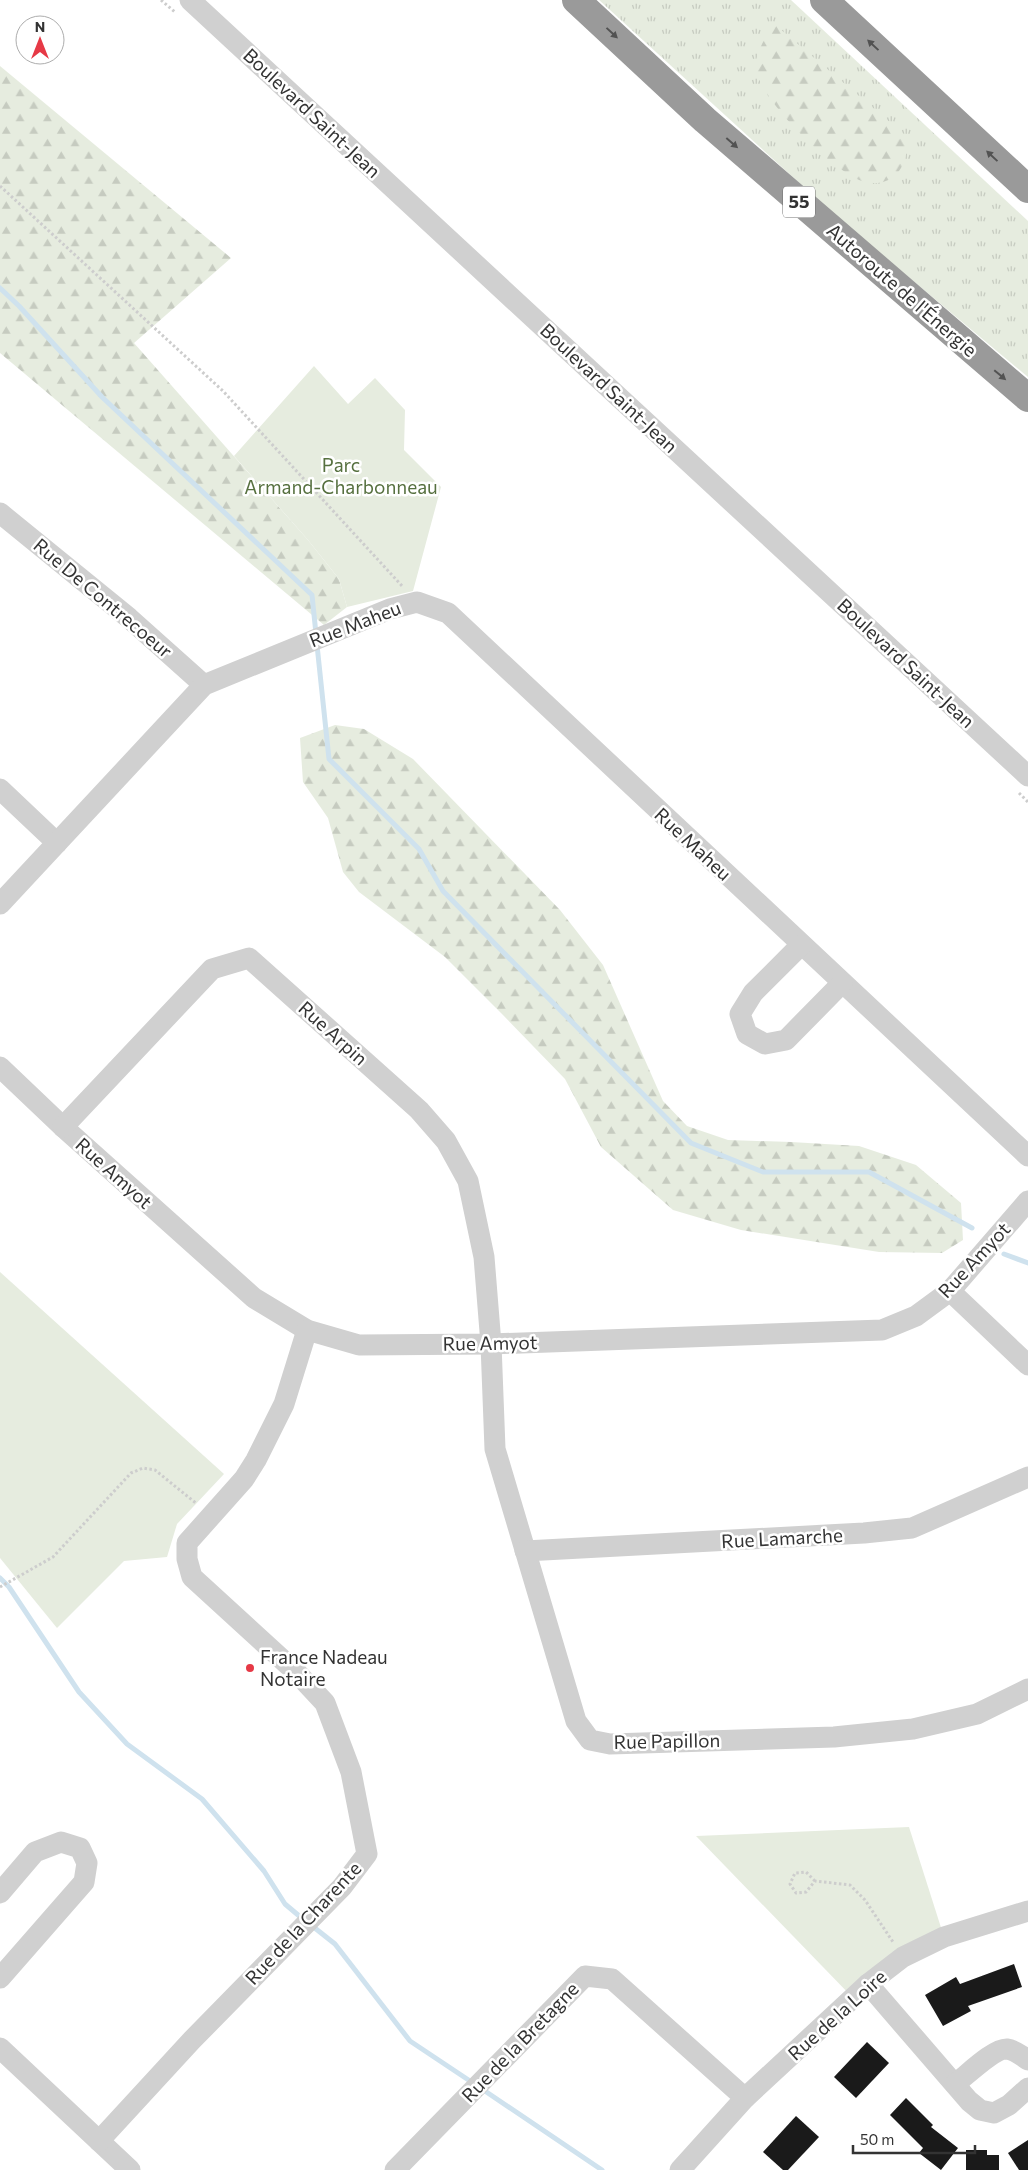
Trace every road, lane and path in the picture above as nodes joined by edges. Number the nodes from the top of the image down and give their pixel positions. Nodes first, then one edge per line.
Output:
1 (190, 0) edge
2 (576, 0) edge
3 (824, 0) edge
4 (0, 186) edge
5 (1028, 189) edge
6 (1028, 398) edge
7 (0, 514) edge
8 (417, 602) junction
9 (204, 685) junction
10 (1028, 776) edge
11 (0, 789) edge
12 (57, 843) junction
13 (0, 904) edge
14 (801, 945) junction
15 (842, 982) junction
16 (0, 1068) edge
17 (63, 1127) junction
18 (1028, 1156) edge
19 (1028, 1201) edge
20 (950, 1291) junction
21 (306, 1330) junction
22 (491, 1344) junction
23 (1028, 1365) edge
24 (1028, 1477) edge
25 (211, 1515) junction
26 (525, 1551) junction
27 (0, 1587) edge
28 (1028, 1689) edge
29 (815, 1880) junction
30 (0, 1893) edge
31 (1028, 1911) edge
32 (903, 1957) junction
33 (0, 1978) edge
34 (868, 1984) junction
35 (0, 2048) edge
36 (1028, 2060) edge
37 (955, 2084) junction
38 (1028, 2088) edge
39 (745, 2098) junction
40 (99, 2141) junction
41 (130, 2170) edge
42 (395, 2170) edge
43 (680, 2170) edge

1 - 10 street, Boulevard Saint-Jean
2 -> 6 highway, Autoroute de l'Énergie / 55
5 -> 3 highway
4 - 8 path
7 - 9 street, Rue De Contrecoeur
8 - 9 street, Rue Maheu
8 - 14 street, Rue Maheu
9 - 12 street, Rue Maheu
11 - 12 street
12 - 13 street, Rue Maheu
14 - 15 street, Rue Maheu
14 - 15 street
15 - 18 street, Rue Maheu
16 - 17 street, Rue Amyot
17 - 21 street, Rue Amyot
17 - 22 street, Rue Arpin
19 - 20 street, Rue Amyot
20 - 22 street, Rue Amyot
20 - 23 street
21 - 22 street, Rue Amyot
21 - 25 street, Rue de la Charente
22 - 26 street, Rue Papillon
24 - 26 street, Rue Lamarche
25 - 27 path
25 - 40 street, Rue de la Charente
26 - 28 street, Rue Papillon
29 - 29 path
29 - 32 path
30 - 33 street
31 - 32 street, Rue de la Loire
32 - 34 street, Rue de la Loire
34 - 37 street
34 - 39 street, Rue de la Loire
35 - 40 street
36 - 37 street
37 - 38 street
39 - 42 street, Rue de la Bretagne
39 - 43 street, Rue de la Loire
40 - 41 street

